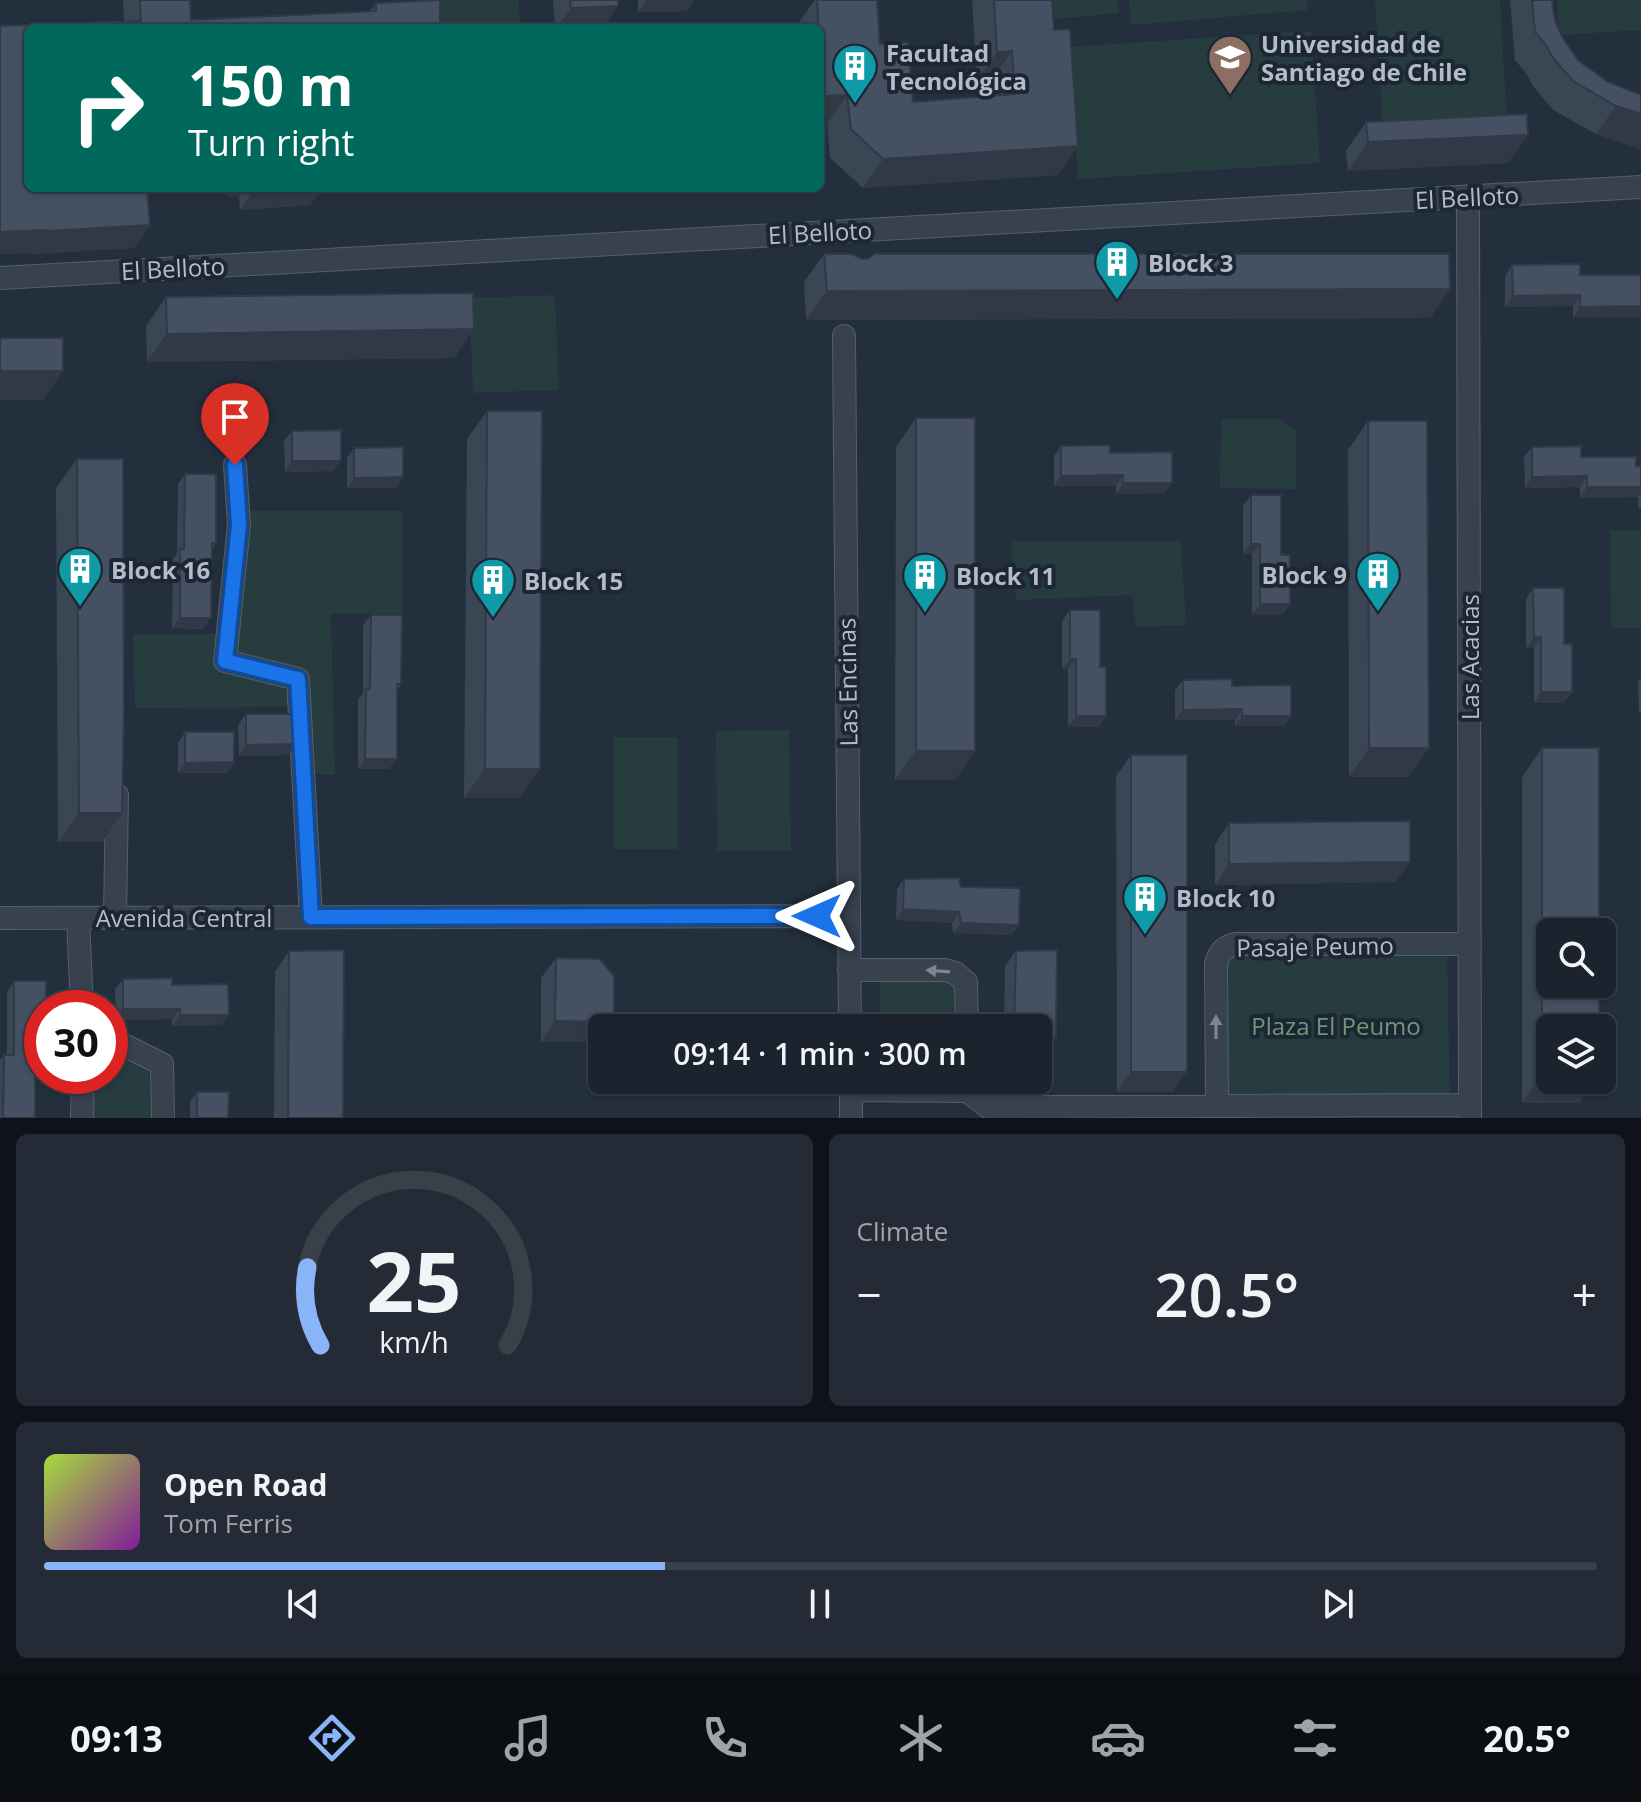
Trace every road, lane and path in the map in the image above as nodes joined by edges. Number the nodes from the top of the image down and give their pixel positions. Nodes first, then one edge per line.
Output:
1 (1641, 187) edge
2 (1468, 197) junction
3 (843, 230) junction
4 (843, 259) edge
5 (0, 278) edge
6 (844, 336) dead end
7 (235, 465) dead end
8 (117, 781) edge
9 (849, 916) junction
10 (115, 917) junction
11 (311, 917) junction
12 (0, 918) edge
13 (78, 918) junction
14 (1470, 944) junction
15 (849, 970) junction
16 (81, 990) edge
17 (850, 1014) edge
18 (967, 1014) edge
19 (128, 1047) edge
20 (83, 1094) edge
21 (851, 1094) edge
22 (976, 1094) edge
23 (1217, 1105) junction
24 (1470, 1112) edge
25 (82, 1118) edge
26 (163, 1118) edge
27 (851, 1118) edge

1 - 2 street, El Belloto
2 - 3 street, El Belloto
2 - 14 street, Las Acacias
3 - 4 street
3 - 5 street, El Belloto
6 - 9 street, Las Encinas
7 - 11 street
8 - 10 street
9 - 11 street, Avenida Central
9 - 15 street, Las Encinas
10 - 11 street, Avenida Central
10 - 13 street, Avenida Central
12 - 13 street, Avenida Central
13 - 16 street
23 -> 14 street, Pasaje Peumo
14 - 24 street, Las Acacias
15 - 17 street, Las Encinas
18 -> 15 street
19 - 26 street
20 - 25 street
21 - 27 street
22 - 23 street
23 - 24 street

